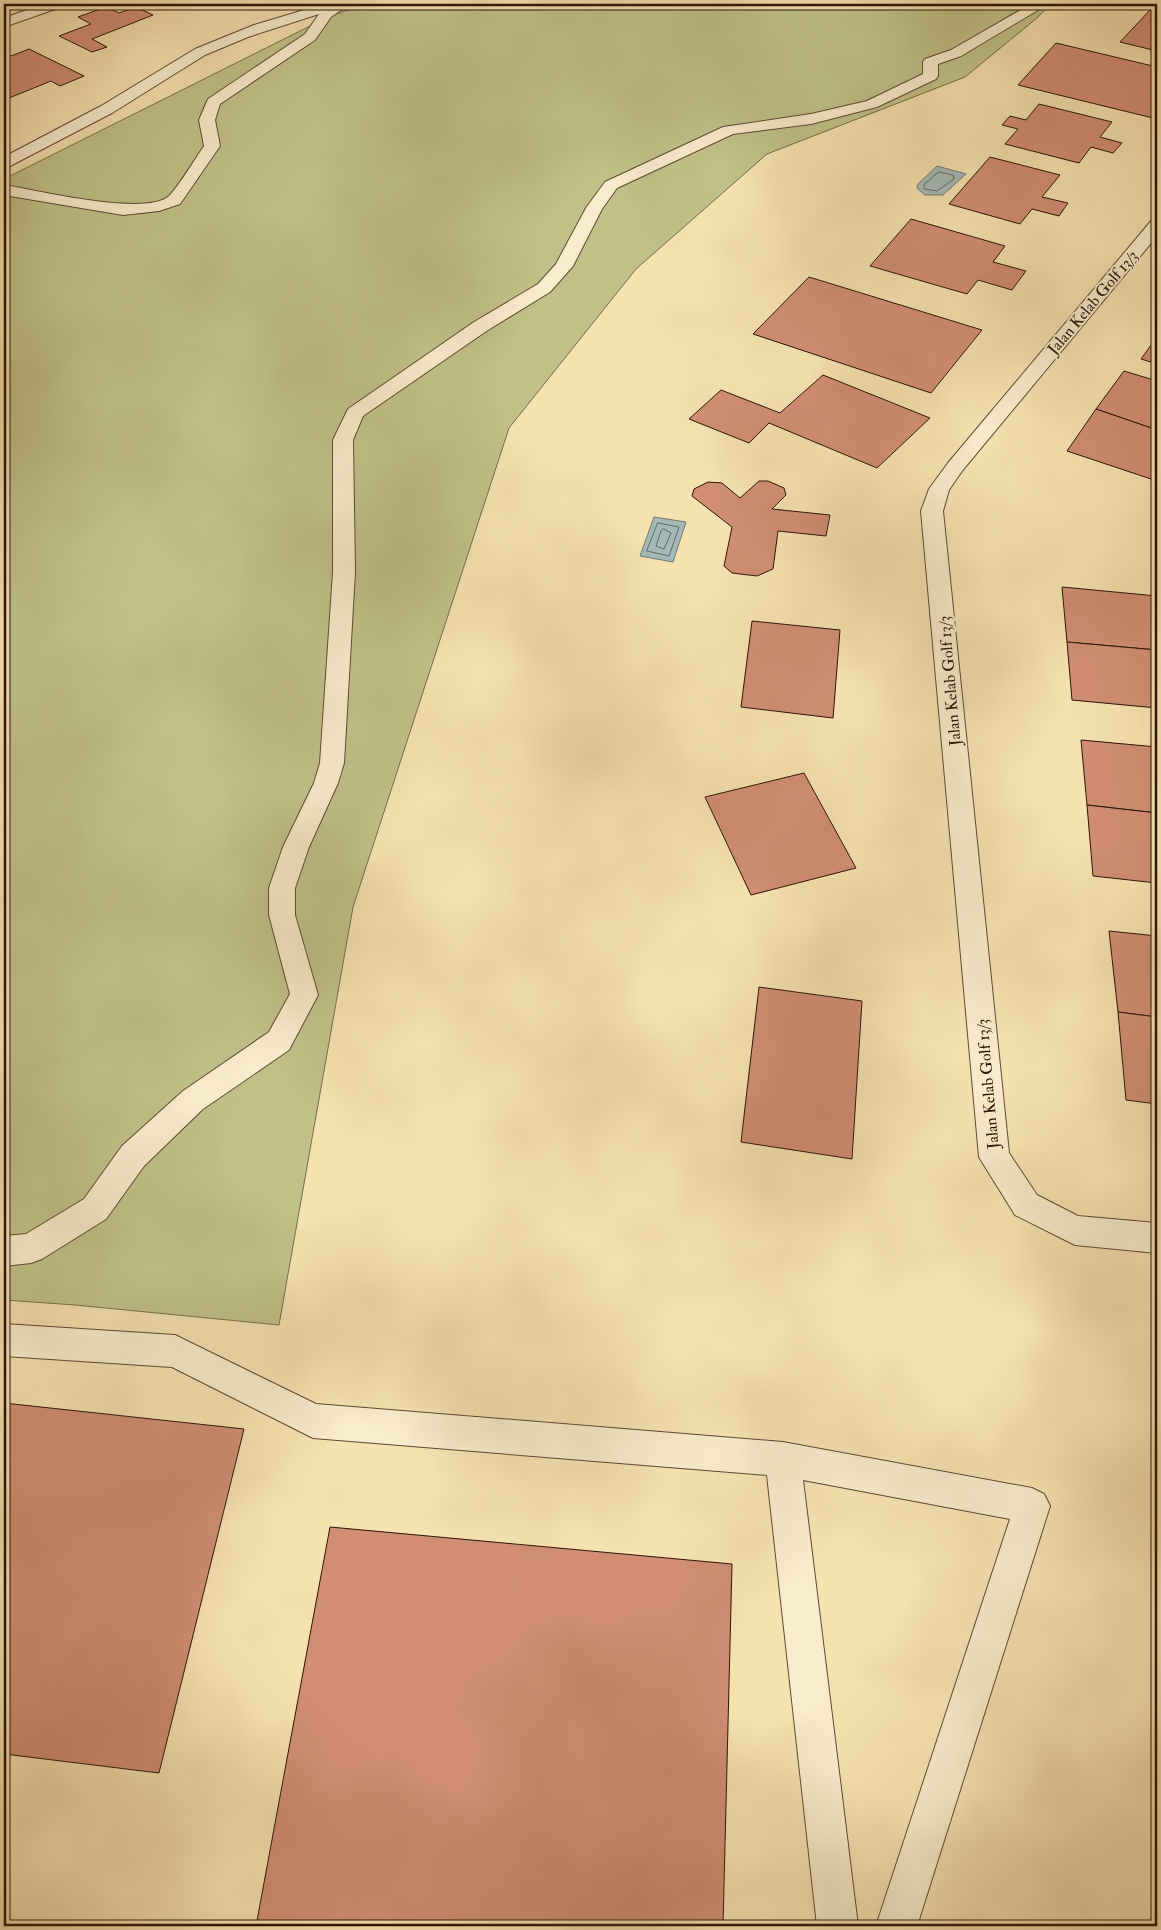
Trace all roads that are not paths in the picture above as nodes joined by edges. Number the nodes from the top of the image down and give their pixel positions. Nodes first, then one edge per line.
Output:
1 (56, 4) edge
2 (338, 4) edge
3 (343, 4) edge
4 (1041, 4) edge
5 (4, 23) edge
6 (4, 163) edge
7 (4, 190) edge
8 (1157, 225) edge
9 (1157, 1238) edge
10 (4, 1251) edge
11 (4, 1340) edge
12 (783, 1459) junction
13 (837, 1926) edge
14 (897, 1926) edge

1 - 5 street
2 - 6 street
3 - 7 street
4 - 10 street
8 - 9 street, Jalan Kelab Golf 13/3
11 - 12 street
12 - 13 street
12 - 14 street

